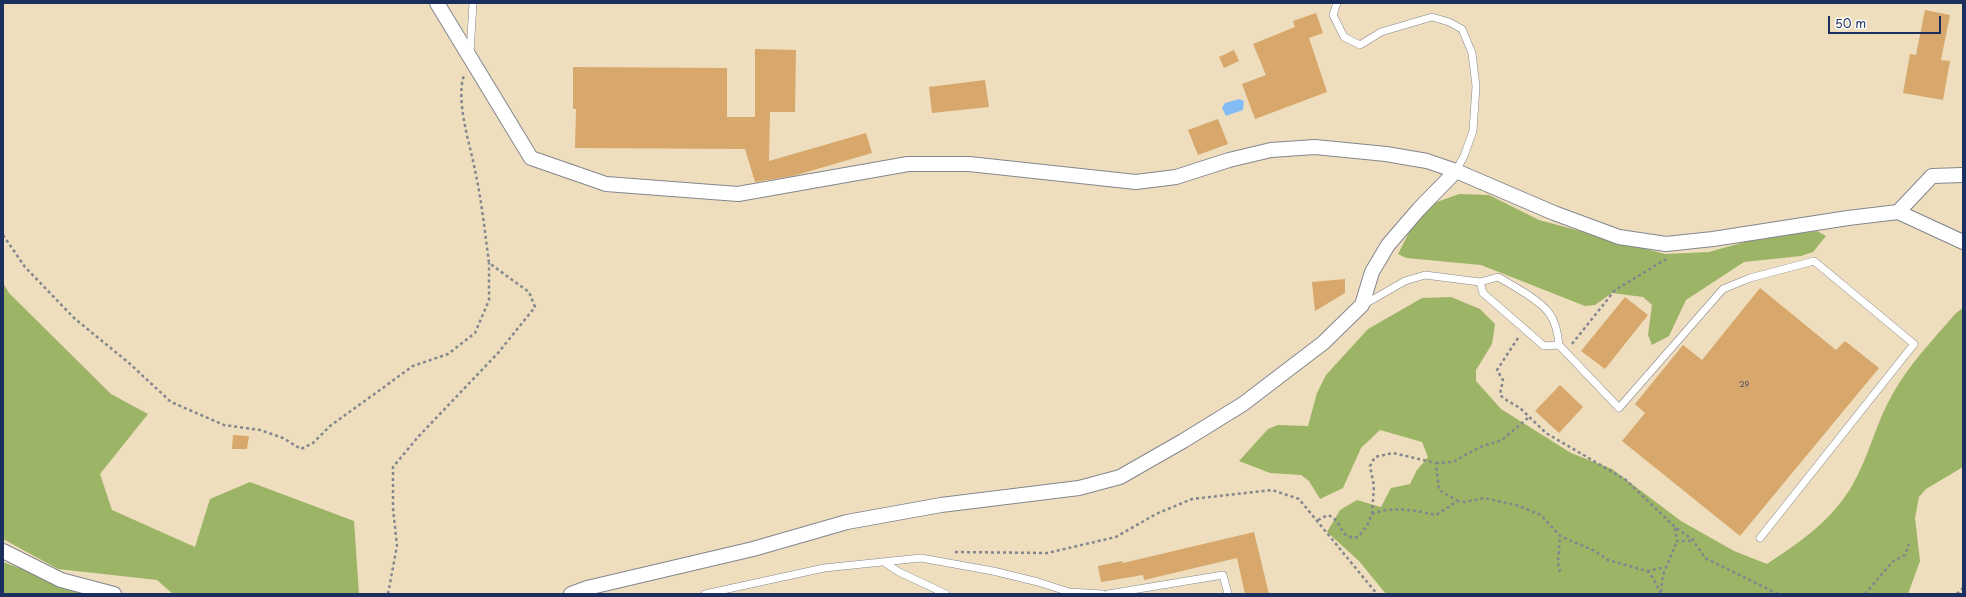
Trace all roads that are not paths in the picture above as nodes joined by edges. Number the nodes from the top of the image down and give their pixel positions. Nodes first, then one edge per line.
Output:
1 (437, 3) edge
2 (473, 3) edge
3 (1337, 3) edge
4 (470, 57) junction
5 (1456, 171) junction
6 (1963, 175) edge
7 (1898, 212) junction
8 (1963, 242) edge
9 (1480, 282) junction
10 (1362, 305) junction
11 (1559, 345) junction
12 (1760, 538) dead end
13 (3, 552) edge
14 (883, 562) junction
15 (114, 594) edge
16 (571, 594) edge
17 (705, 594) edge
18 (946, 594) edge
19 (1102, 594) edge
20 (1108, 594) edge
21 (1228, 594) edge

1 - 4 street
2 - 4 lane
3 - 5 lane
4 - 5 street
5 - 7 street
5 - 10 street
6 - 7 street
7 - 8 street
9 - 10 lane
9 - 11 lane
9 - 11 lane
10 - 16 street
11 - 12 lane
13 - 15 street
14 - 17 lane
14 - 18 lane
14 - 19 lane
20 - 21 lane

